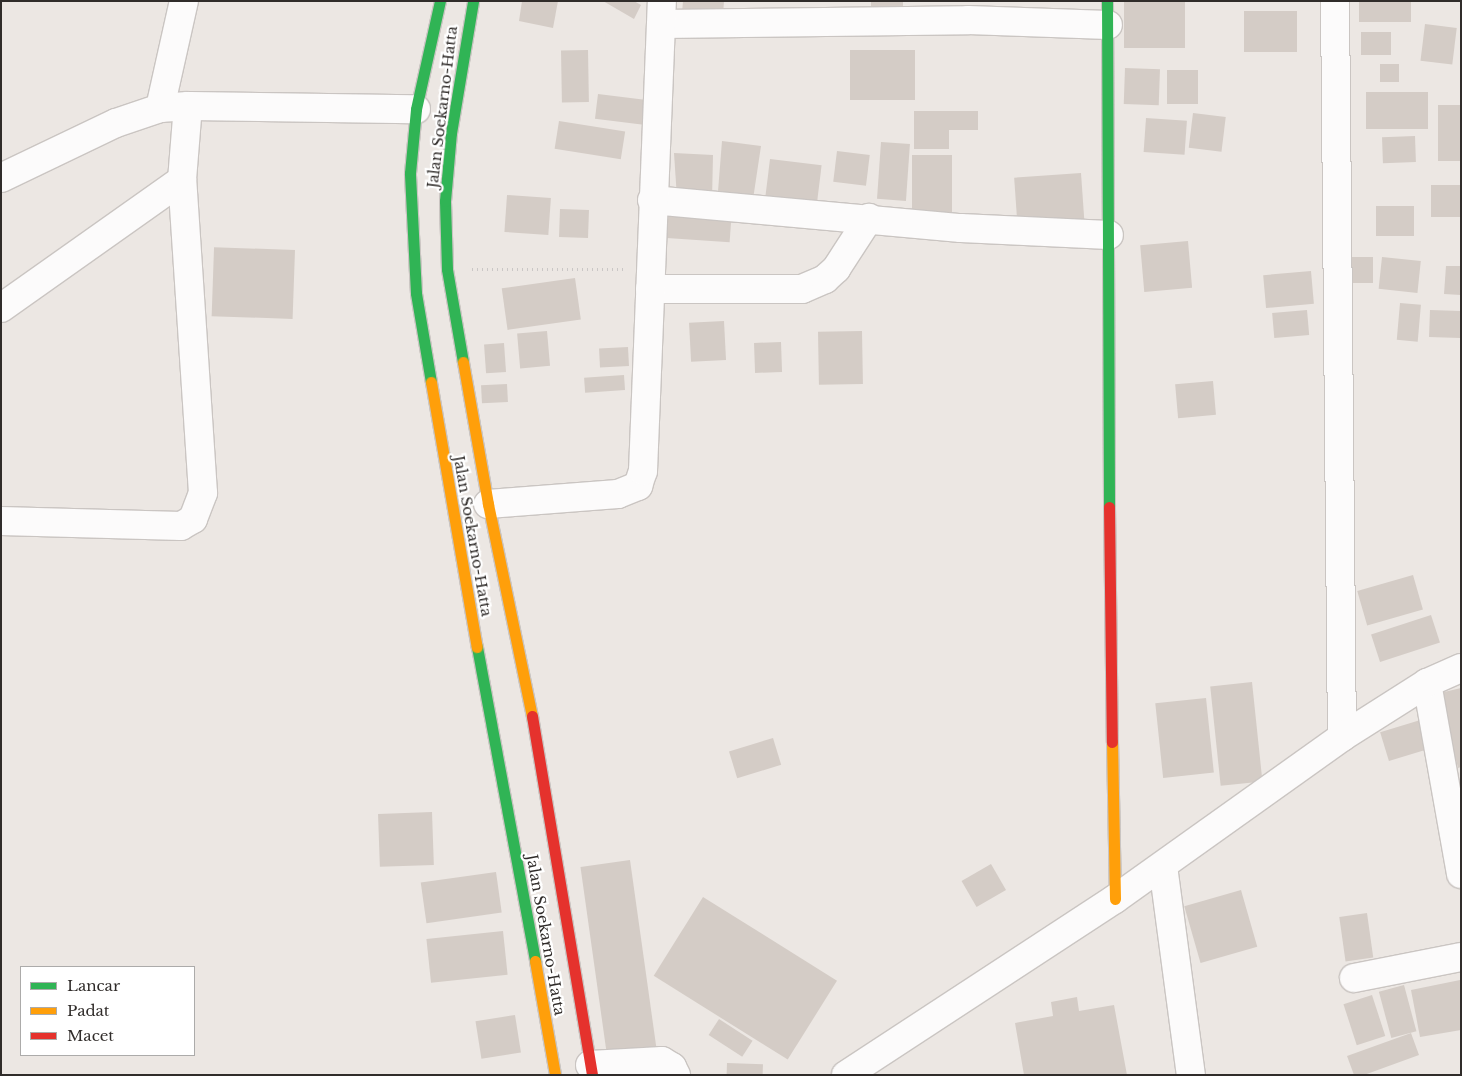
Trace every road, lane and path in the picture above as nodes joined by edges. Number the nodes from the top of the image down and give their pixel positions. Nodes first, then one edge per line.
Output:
1 (184, 1) edge
2 (440, 1) edge
3 (473, 1) edge
4 (1335, 1) edge
5 (662, 13) edge
6 (1108, 13) edge
7 (188, 106) junction
8 (160, 108) junction
9 (416, 109) junction
10 (1, 178) edge
11 (182, 180) junction
12 (652, 200) junction
13 (869, 218) junction
14 (1109, 236) junction
15 (447, 269) junction
16 (651, 279) junction
17 (1, 308) edge
18 (488, 504) junction
19 (1, 521) edge
20 (1461, 668) edge
21 (1427, 682) junction
22 (1342, 737) junction
23 (1163, 866) junction
24 (1461, 874) edge
25 (1115, 899) junction
26 (1461, 957) edge
27 (1354, 978) dead end
28 (591, 1070) edge
29 (555, 1075) edge
30 (676, 1075) edge
31 (846, 1075) edge
32 (1191, 1075) edge

1 - 8 street
2 - 9 main road, Jalan Soekarno-Hatta
3 - 15 main road, Jalan Soekarno-Hatta
4 - 22 street
5 - 6 street
5 - 12 street
6 - 14 main road
7 - 8 street
7 - 9 street
7 - 11 street
8 - 10 street
9 - 29 main road, Jalan Soekarno-Hatta
11 - 17 street
11 - 19 street
12 - 13 street
12 - 16 street
13 - 14 street
13 - 16 street
14 - 25 main road
15 - 16 path
15 - 18 main road, Jalan Soekarno-Hatta
16 - 18 street
18 - 28 main road, Jalan Soekarno-Hatta
20 - 21 street
21 - 22 street
21 - 24 street
22 - 23 street
23 - 25 street
23 - 32 street
25 - 31 street
26 - 27 street
28 - 30 street

